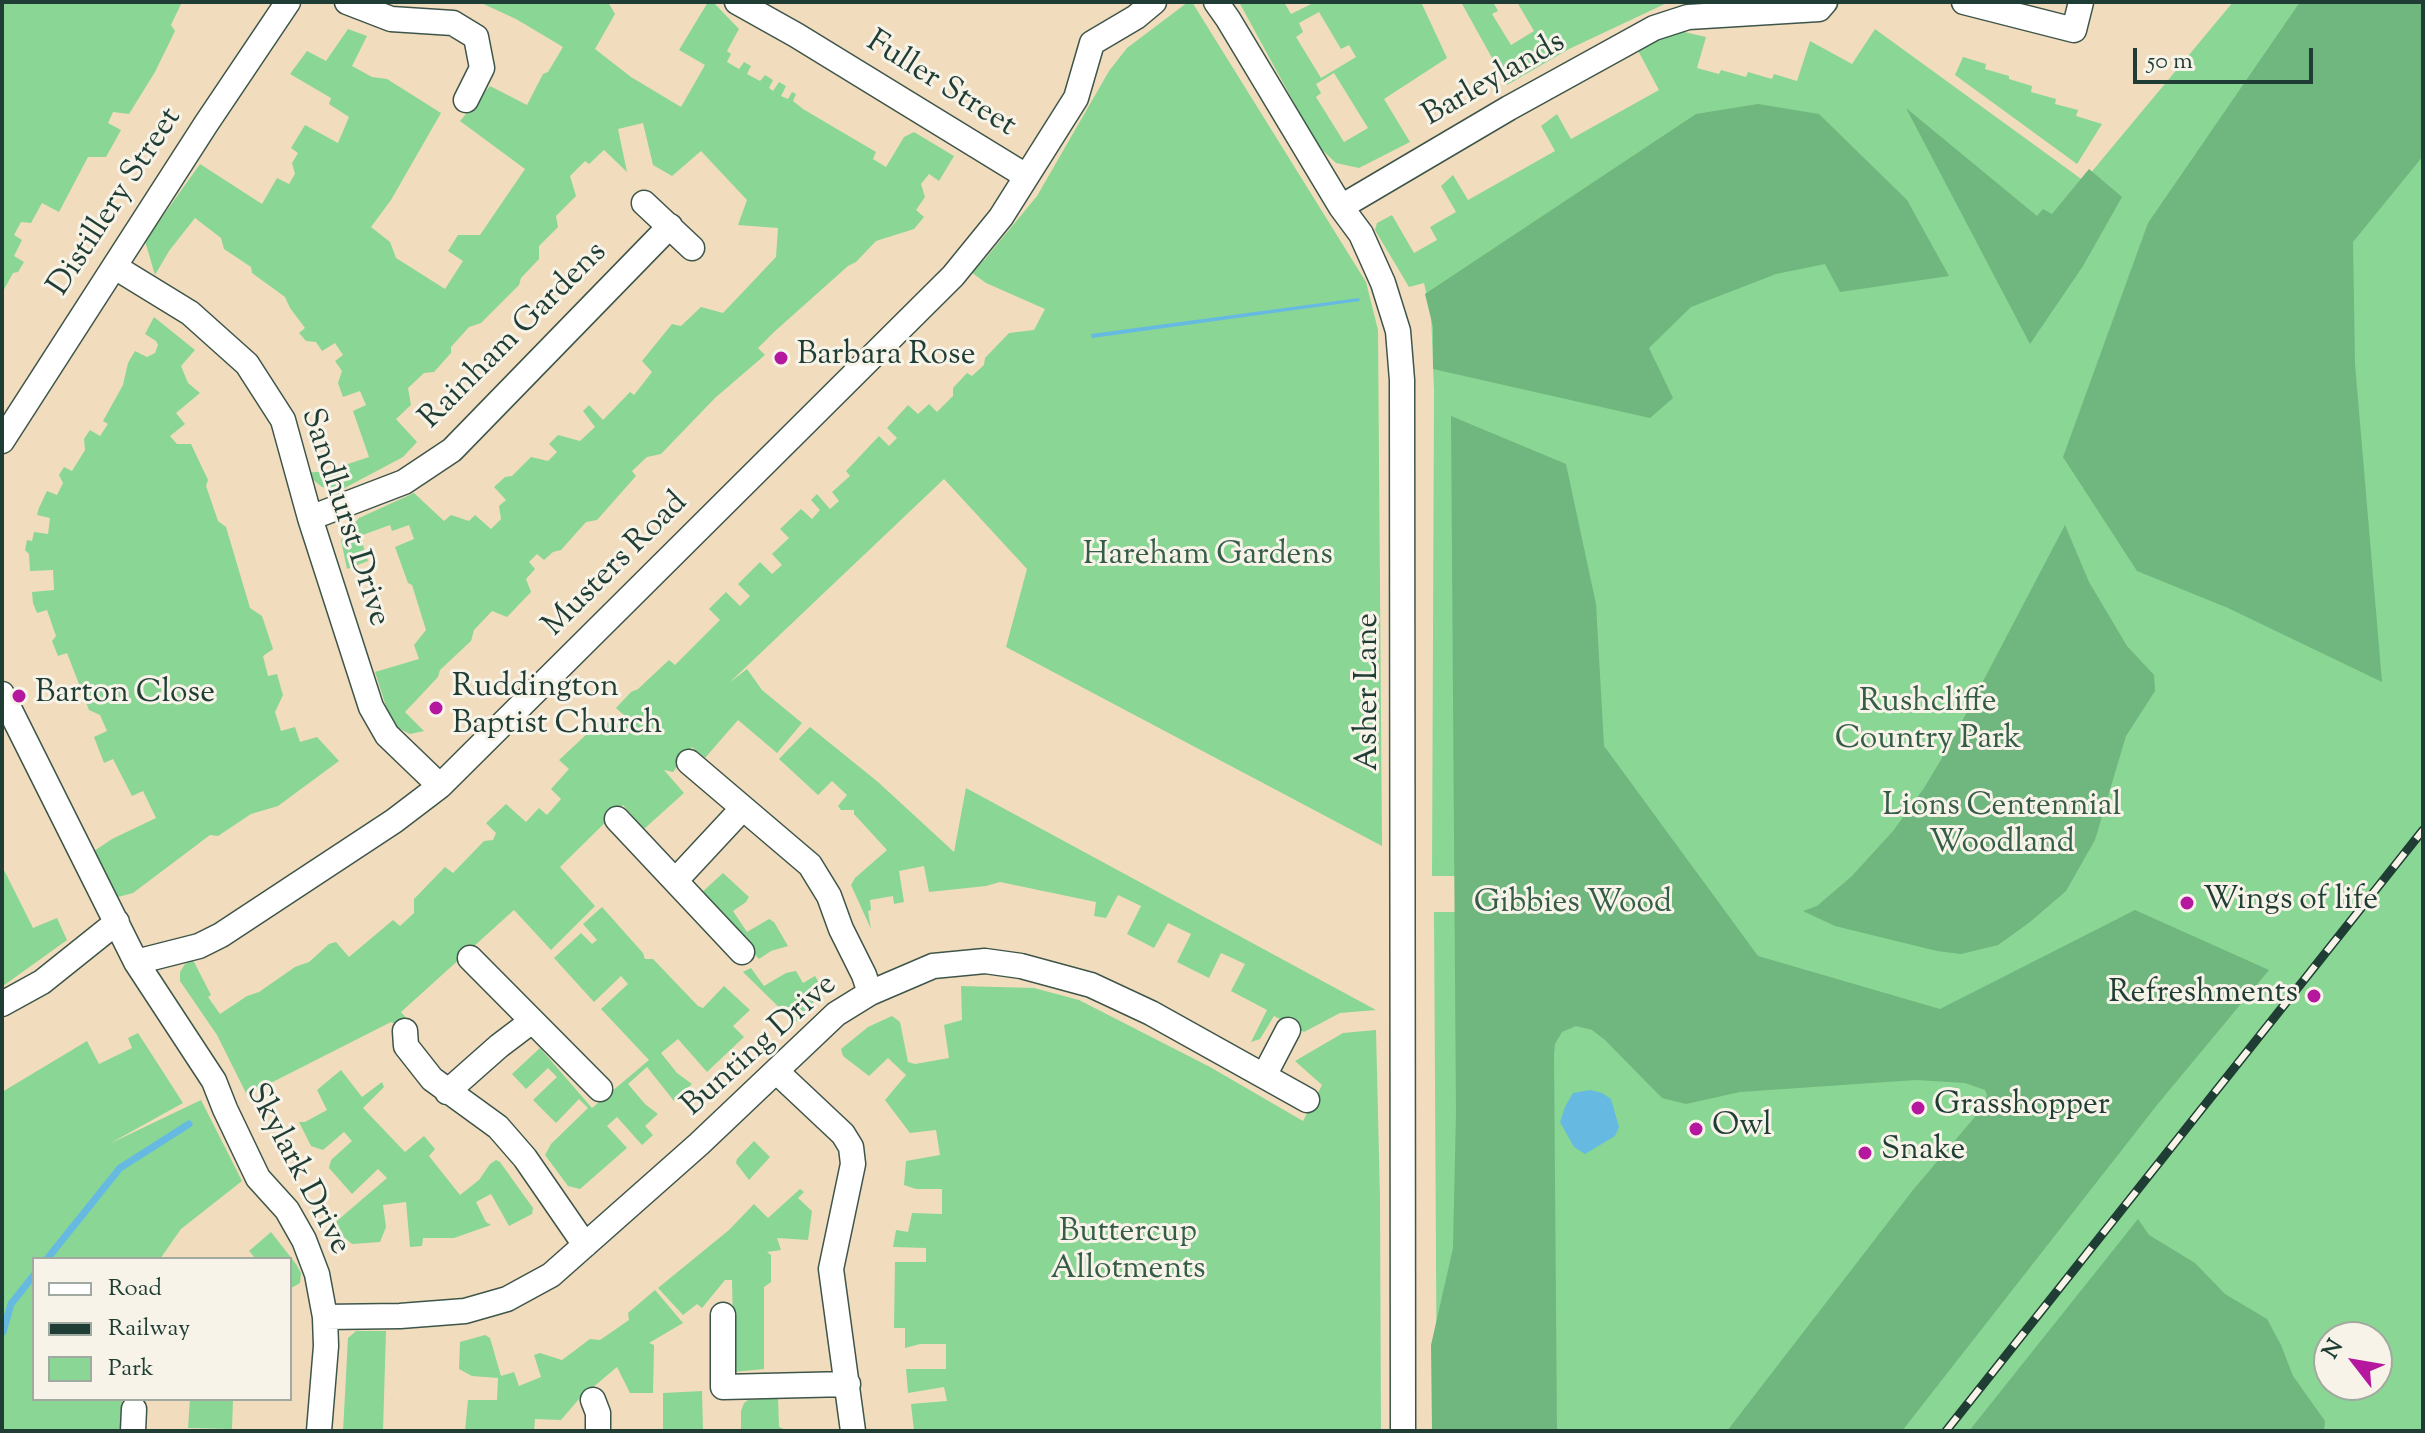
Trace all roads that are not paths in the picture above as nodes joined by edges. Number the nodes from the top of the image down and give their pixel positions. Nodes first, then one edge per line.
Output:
1 (288, 2) edge
2 (347, 2) edge
3 (737, 2) edge
4 (1154, 2) edge
5 (1216, 2) edge
6 (1825, 2) edge
7 (1964, 2) edge
8 (2081, 2) edge
9 (466, 100) dead end
10 (1026, 176) junction
11 (644, 203) dead end
12 (1341, 207) junction
13 (670, 226) junction
14 (692, 248) dead end
15 (115, 267) junction
16 (2, 441) edge
17 (310, 518) junction
18 (2, 694) edge
19 (689, 762) dead end
20 (440, 786) junction
21 (743, 808) junction
22 (617, 819) dead end
23 (676, 880) junction
24 (117, 922) junction
25 (742, 952) dead end
26 (470, 958) dead end
27 (136, 962) junction
28 (870, 993) junction
29 (2, 1004) edge
30 (532, 1021) junction
31 (1288, 1030) dead end
32 (405, 1031) dead end
33 (776, 1071) junction
34 (1264, 1076) junction
35 (600, 1089) dead end
36 (447, 1092) junction
37 (1307, 1100) dead end
38 (585, 1245) junction
39 (723, 1315) dead end
40 (325, 1317) junction
41 (848, 1384) junction
42 (593, 1400) dead end
43 (319, 1431) edge
44 (598, 1431) edge
45 (853, 1431) edge
46 (1403, 1431) edge

1 - 15 street, Distillery Street
2 - 9 street
3 - 10 street, Fuller Street
4 - 10 street, Musters Road
5 - 12 street, Asher Lane
6 - 12 street, Barleylands
7 - 8 street
10 - 20 street, Musters Road
11 - 13 street
12 - 46 street, Asher Lane
13 - 14 street
13 - 17 street, Rainham Gardens
15 - 16 street, Distillery Street
15 - 17 street, Sandhurst Drive
17 - 20 street, Sandhurst Drive
18 - 24 street
19 - 21 street
20 - 27 street, Musters Road
21 - 23 street
21 - 28 street
22 - 23 street
23 - 25 street
24 - 27 street
24 - 29 street
26 - 30 street
27 - 40 street, Skylark Drive
28 - 33 street, Bunting Drive
28 - 34 street, Bunting Drive
30 - 35 street
30 - 36 street
31 - 34 street
32 - 36 street
33 - 38 street, Bunting Drive
33 - 41 street
34 - 37 street, Bunting Drive
36 - 38 street
38 - 40 street, Bunting Drive
39 - 41 street
40 - 43 street, Skylark Drive
41 - 45 street
42 - 44 street

